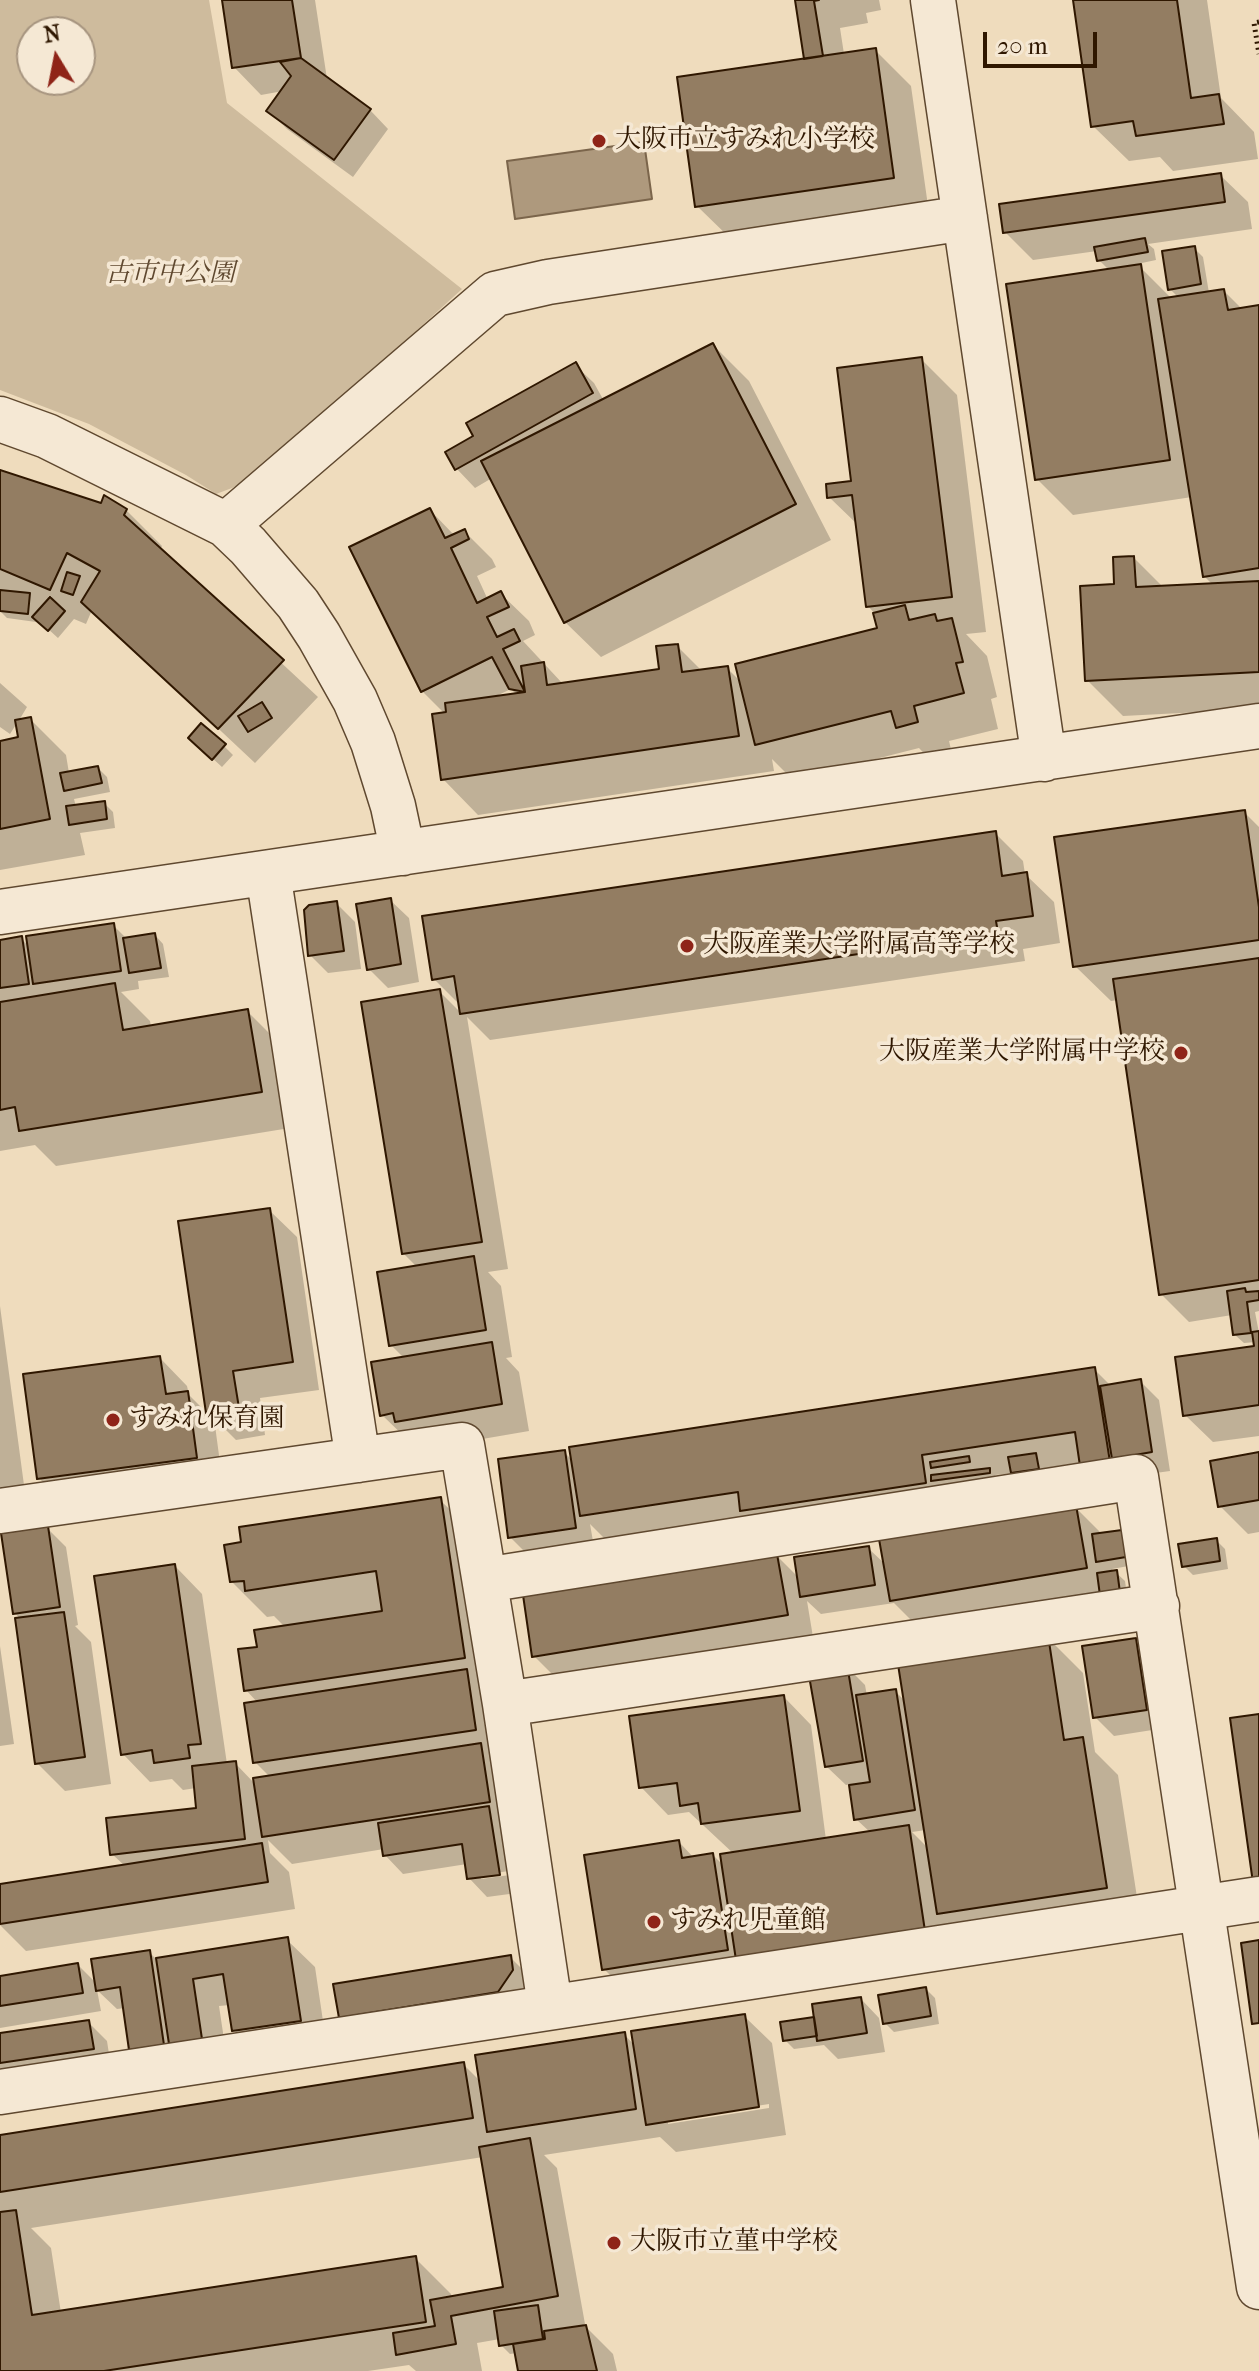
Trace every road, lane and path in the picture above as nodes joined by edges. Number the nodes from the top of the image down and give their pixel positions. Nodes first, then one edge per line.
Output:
1 (933, 0) edge
2 (1257, 22) edge
3 (1259, 54) edge
4 (965, 218) junction
5 (0, 419) edge
6 (226, 525) junction
7 (1259, 726) edge
8 (1044, 759) junction
9 (403, 853) junction
10 (268, 873) junction
11 (0, 912) edge
12 (358, 1460) junction
13 (0, 1511) edge
14 (485, 1580) junction
15 (1157, 1606) junction
16 (505, 1704) junction
17 (1259, 1899) edge
18 (1201, 1908) junction
19 (550, 2006) junction
20 (0, 2092) edge
21 (1259, 2287) edge

1 - 4 street
2 - 3 path
4 - 6 street
4 - 8 street
5 - 6 street
6 - 9 street
7 - 8 street
8 - 9 street
9 - 10 street
10 - 11 street
10 - 12 street
12 - 13 street
12 - 14 street
14 - 15 street
14 - 16 street
15 - 16 street
15 - 18 street
16 - 19 street
17 - 18 street
18 - 19 street
18 - 21 street
19 - 20 street

